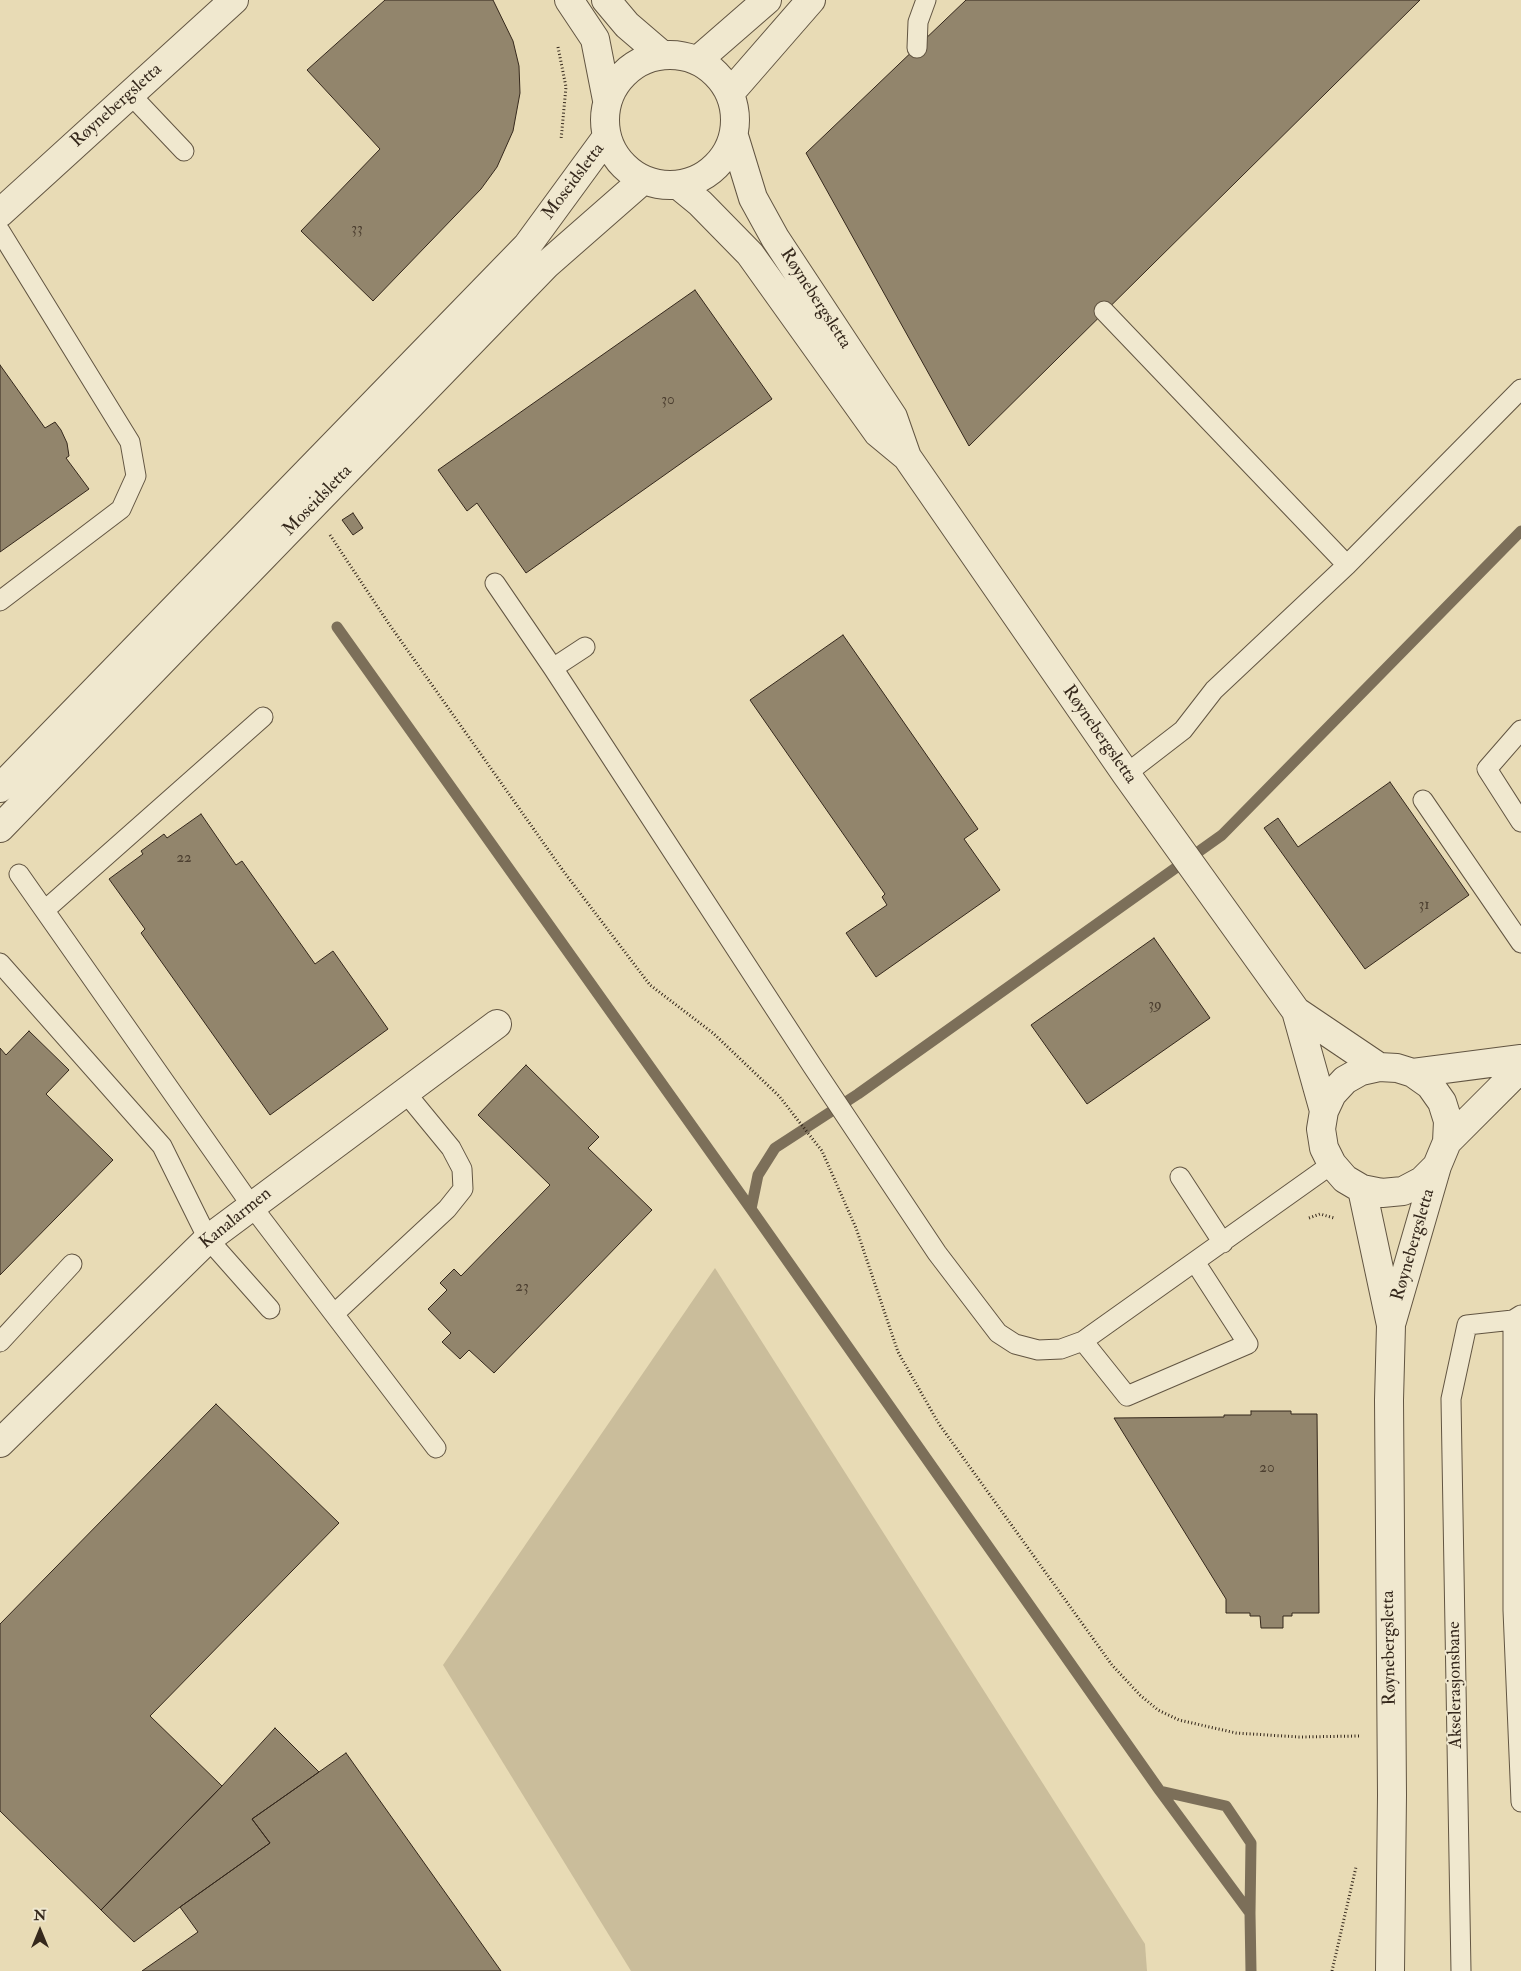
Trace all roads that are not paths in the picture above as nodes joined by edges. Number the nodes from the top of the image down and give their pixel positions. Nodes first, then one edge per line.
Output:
1 (569, 0) edge
2 (606, 0) edge
3 (767, 0) edge
4 (811, 0) edge
5 (926, 0) edge
6 (224, 3) edge
7 (917, 48) dead end
8 (662, 55) junction
9 (698, 60) junction
10 (730, 93) junction
11 (130, 94) junction
12 (607, 100) junction
13 (734, 136) junction
14 (606, 138) junction
15 (184, 151) dead end
16 (643, 180) junction
17 (678, 185) junction
18 (0, 213) edge
19 (0, 231) edge
20 (1104, 311) dead end
21 (1521, 389) edge
22 (907, 457) junction
23 (1347, 565) junction
24 (495, 584) dead end
25 (0, 601) edge
26 (585, 647) dead end
27 (554, 668) junction
28 (263, 717) dead end
29 (1521, 730) edge
30 (1126, 774) junction
31 (0, 788) edge
32 (1423, 800) dead end
33 (1521, 822) edge
34 (0, 828) edge
35 (19, 874) dead end
36 (45, 910) junction
37 (1521, 943) edge
38 (0, 963) edge
39 (1296, 1011) junction
40 (497, 1024) dead end
41 (1521, 1059) edge
42 (1379, 1066) junction
43 (1521, 1068) edge
44 (1413, 1073) junction
45 (405, 1092) junction
46 (1324, 1110) junction
47 (1442, 1154) junction
48 (1332, 1164) junction
49 (1180, 1177) dead end
50 (1362, 1189) junction
51 (251, 1205) junction
52 (208, 1239) junction
53 (1223, 1243) junction
54 (1195, 1262) junction
55 (72, 1264) dead end
56 (270, 1309) dead end
57 (334, 1314) junction
58 (1517, 1318) edge
59 (1391, 1325) junction
60 (1083, 1341) junction
61 (0, 1342) edge
62 (0, 1443) edge
63 (436, 1448) dead end
64 (1521, 1802) edge
65 (1390, 1971) edge
66 (1462, 1971) edge

1 - 12 street
2 - 8 street
3 - 9 street
4 - 10 street
5 - 7 lane
6 - 11 street, Røynebergsletta
8 - 9 street
8 - 12 street
9 - 10 street
10 - 13 street
11 - 15 lane
11 - 18 street, Røynebergsletta
12 - 14 street
13 - 17 street
13 - 22 street, Røynebergsletta
14 - 16 street
14 - 31 street, Moseidsletta
16 - 17 street
16 - 34 street, Moseidsletta
17 - 22 street, Røynebergsletta
19 - 25 lane
20 - 23 lane
21 - 23 lane
22 - 30 street, Røynebergsletta
23 - 30 lane
24 - 27 lane
26 - 27 lane
27 - 60 lane
28 - 36 lane
29 - 33 lane
30 - 39 street, Røynebergsletta
32 - 37 lane
35 - 36 lane
36 - 51 lane
38 - 52 lane
39 - 42 street, Røynebergsletta
39 - 46 street, Røynebergsletta
40 - 45 street, Kanalarmen
41 - 44 street
42 - 44 street
42 - 46 street
43 - 47 street
44 - 47 street
45 - 51 street, Kanalarmen
45 - 57 lane
46 - 48 street
47 - 50 street
47 - 59 street, Røynebergsletta
48 - 50 street
48 - 53 lane
49 - 53 lane
50 - 59 street, Røynebergsletta
51 - 52 street, Kanalarmen
51 - 57 lane
52 - 56 lane
52 - 62 street, Kanalarmen
53 - 54 lane
54 - 60 lane
54 - 60 lane
55 - 61 lane
57 - 63 lane
58 - 64 lane
58 - 66 lane, Akselerasjonsbane
59 - 65 street, Røynebergsletta

